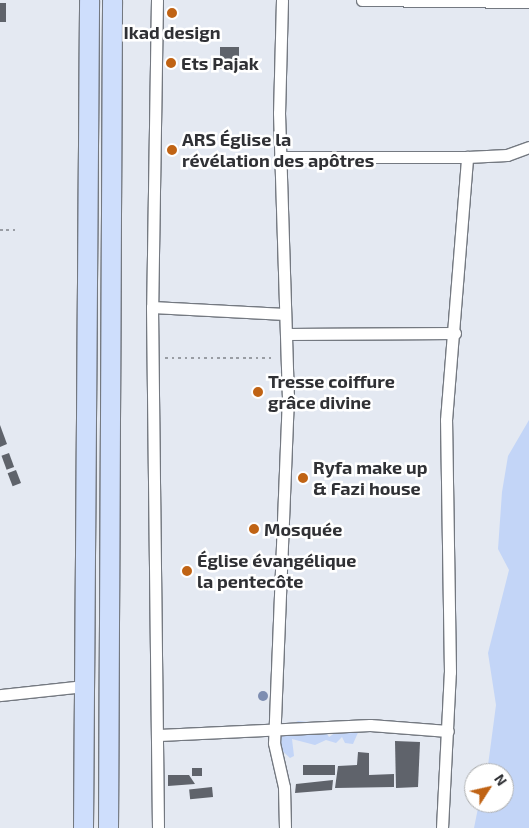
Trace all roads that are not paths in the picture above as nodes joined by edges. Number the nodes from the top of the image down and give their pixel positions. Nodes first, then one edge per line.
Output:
1 (89, 0) edge
2 (112, 0) edge
3 (157, 0) edge
4 (282, 0) edge
5 (362, 0) edge
6 (529, 2) edge
7 (529, 147) edge
8 (280, 157) junction
9 (467, 157) junction
10 (152, 307) junction
11 (285, 314) junction
12 (455, 333) junction
13 (286, 334) junction
14 (84, 686) junction
15 (0, 695) edge
16 (448, 731) junction
17 (274, 732) junction
18 (159, 735) junction
19 (83, 828) edge
20 (108, 828) edge
21 (158, 828) edge
22 (285, 828) edge
23 (442, 828) edge

1 - 14 main road
2 - 20 main road
3 - 10 street
4 - 8 street
5 - 6 street
7 - 9 street
8 - 9 street
8 - 11 street
9 - 12 street
10 - 11 street
10 - 18 street
11 - 13 street
12 - 13 street
12 - 16 street
13 - 17 street
14 - 15 street
14 - 19 main road
16 - 17 street
16 - 23 street
17 - 18 street
17 - 22 street
18 - 21 street

